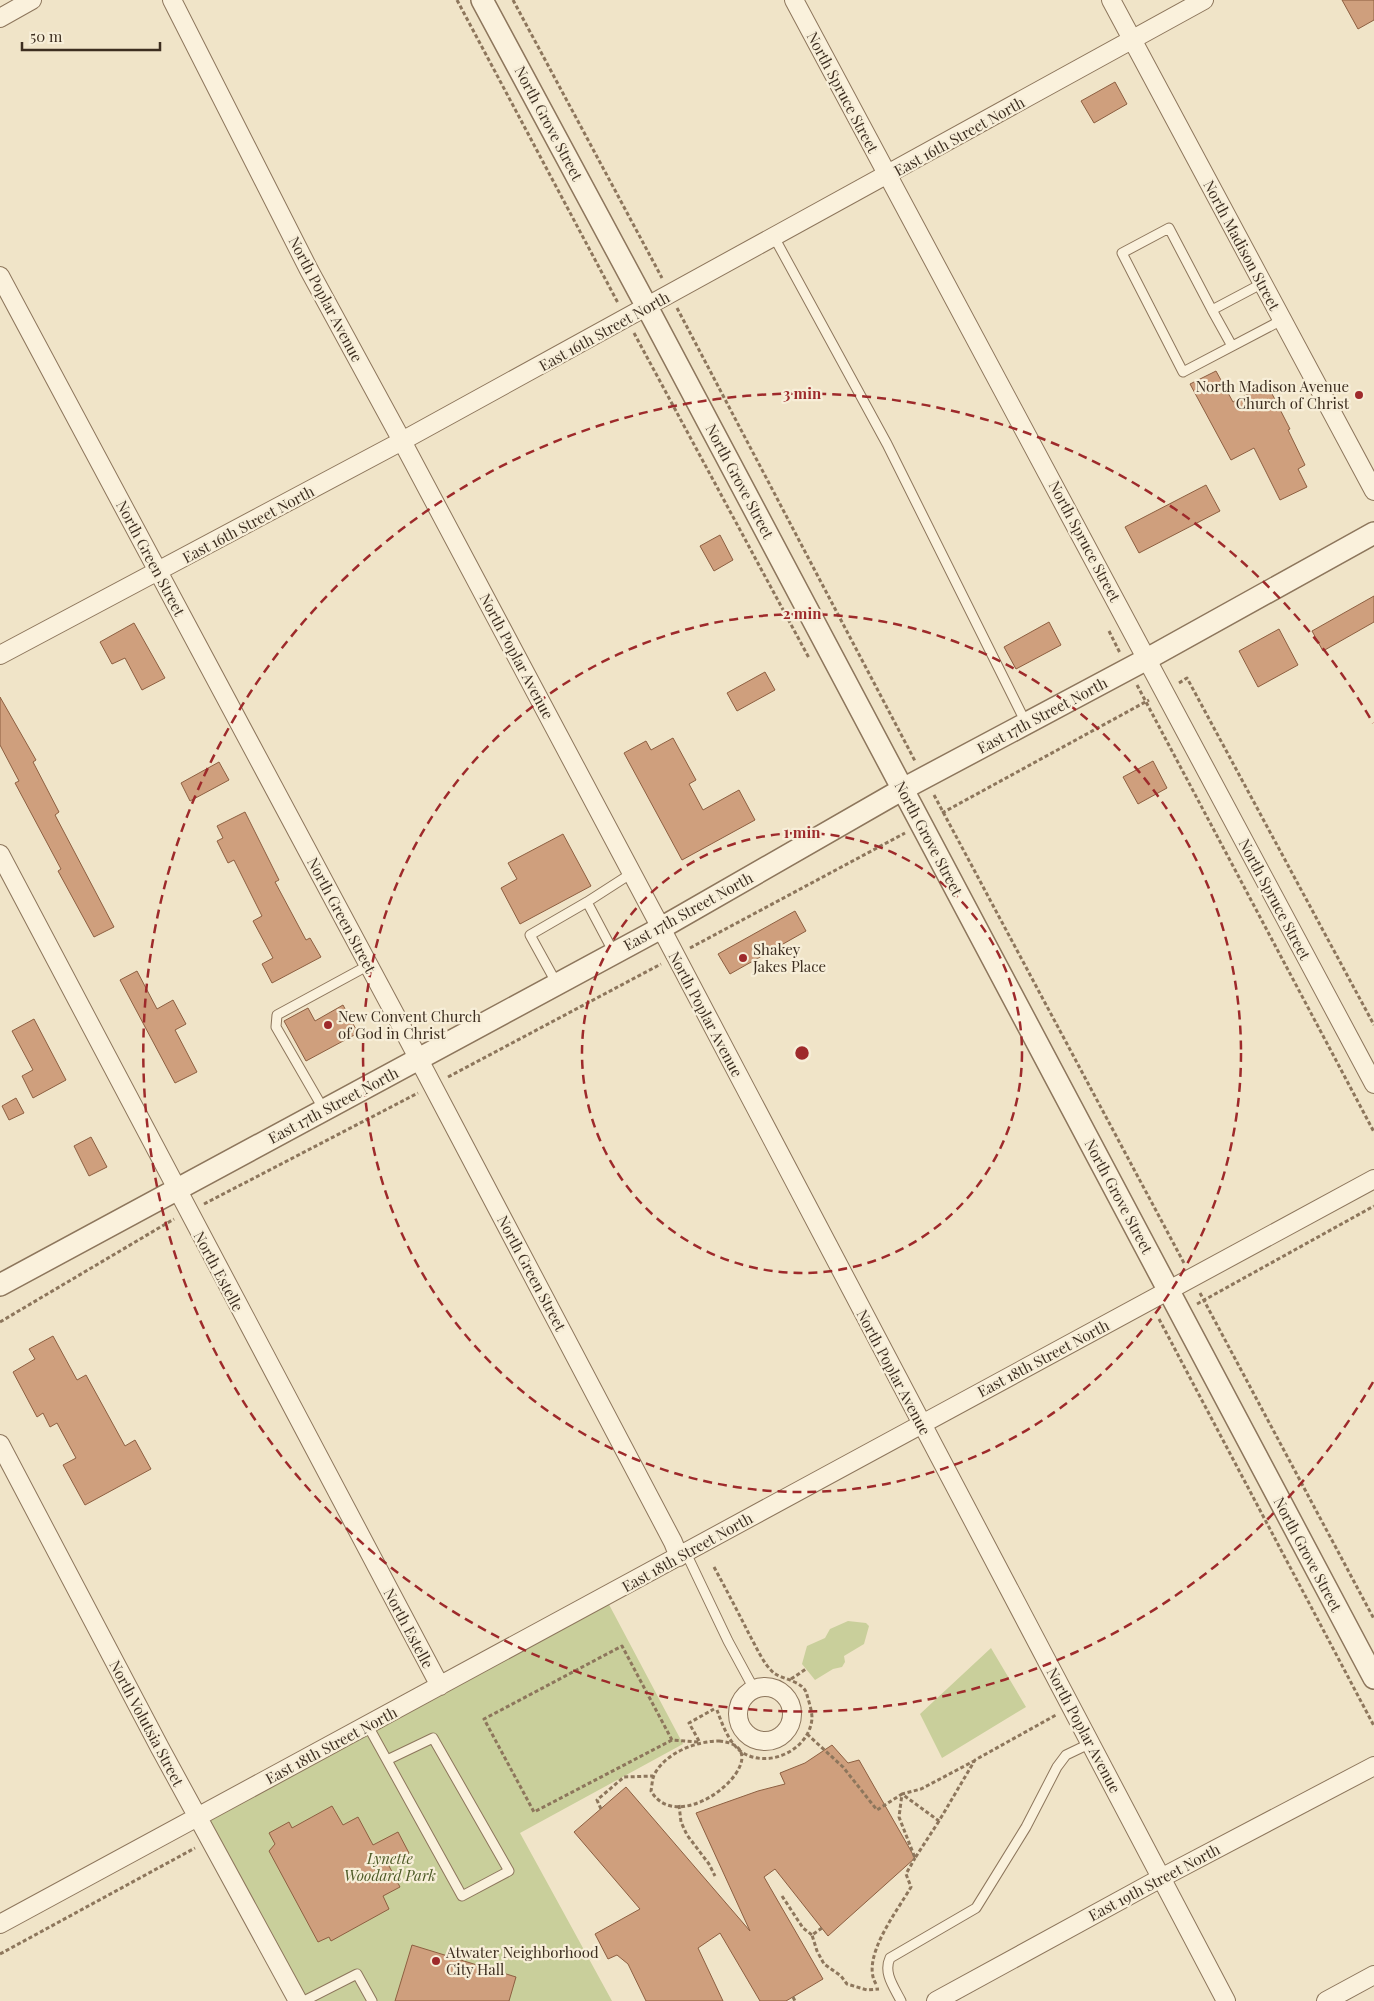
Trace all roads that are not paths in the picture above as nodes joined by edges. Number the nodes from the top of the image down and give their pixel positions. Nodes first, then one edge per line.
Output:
1 (32, 0) edge
2 (172, 0) edge
3 (482, 0) edge
4 (794, 0) edge
5 (1111, 0) edge
6 (1204, 0) edge
7 (0, 18) edge
8 (1132, 40) junction
9 (888, 175) junction
10 (774, 237) junction
11 (0, 276) edge
12 (1263, 283) junction
13 (647, 307) junction
14 (1212, 310) junction
15 (1282, 320) junction
16 (1232, 346) junction
17 (402, 441) junction
18 (1374, 491) edge
19 (1374, 533) edge
20 (158, 571) junction
21 (0, 655) edge
22 (1147, 659) junction
23 (1026, 724) junction
24 (903, 789) junction
25 (0, 854) edge
26 (632, 873) junction
27 (587, 902) junction
28 (661, 928) junction
29 (614, 953) junction
30 (369, 965) junction
31 (557, 984) junction
32 (419, 1058) junction
33 (1374, 1084) edge
34 (324, 1110) junction
35 (1374, 1179) edge
36 (176, 1190) junction
37 (0, 1285) edge
38 (1169, 1290) junction
39 (921, 1424) junction
40 (0, 1444) edge
41 (682, 1555) junction
42 (1374, 1678) edge
43 (440, 1686) junction
44 (754, 1689) dead end
45 (368, 1726) junction
46 (1090, 1743) junction
47 (387, 1760) junction
48 (1374, 1766) edge
49 (198, 1817) junction
50 (1161, 1878) junction
51 (0, 1924) edge
52 (1374, 1975) edge
53 (298, 2001) edge
54 (304, 2001) edge
55 (372, 2001) edge
56 (901, 2001) edge
57 (936, 2001) edge
58 (1226, 2001) edge
59 (1326, 2001) edge

1 - 7 street
2 - 17 street, North Poplar Avenue
3 - 13 street, North Grove Street
4 - 9 street, North Spruce Street
5 - 8 street, North Madison Street
6 - 8 street, East 16th Street North
8 - 9 street, East 16th Street North
8 - 12 street, North Madison Street
9 - 10 street, East 16th Street North
9 - 22 street, North Spruce Street
10 - 13 street, East 16th Street North
10 - 23 lane
11 - 20 street, North Green Street
12 - 14 lane
12 - 15 street, North Madison Street
13 - 17 street, East 16th Street North
13 - 24 street, North Grove Street
14 - 16 lane
14 - 16 lane
15 - 16 lane
15 - 18 street, North Madison Street
17 - 20 street, East 16th Street North
17 - 26 street, North Poplar Avenue
19 - 22 street, East 17th Street North
20 - 21 street, East 16th Street North
20 - 30 street, North Green Street
22 - 23 street, East 17th Street North
22 - 33 street, North Spruce Street
23 - 24 street, East 17th Street North
24 - 28 street, East 17th Street North
24 - 38 street, North Grove Street
25 - 36 street, North Estelle
26 - 27 lane
26 - 28 street, North Poplar Avenue
27 - 29 lane
27 - 31 lane
28 - 29 street, East 17th Street North
28 - 39 street, North Poplar Avenue
29 - 31 street, East 17th Street North
30 - 32 street, North Green Street
30 - 34 lane
31 - 32 street, East 17th Street North
32 - 34 street, East 17th Street North
32 - 41 street, North Green Street
34 - 36 street, East 17th Street North
35 - 38 street, East 18th Street North
36 - 37 street, East 17th Street North
36 - 43 street, North Estelle
38 - 39 street, East 18th Street North
38 - 42 street, North Grove Street
39 - 41 street, East 18th Street North
39 - 46 street, North Poplar Avenue
40 - 49 street, North Volutsia Street
41 - 43 street, East 18th Street North
41 - 44 lane
43 - 45 street, East 18th Street North
45 - 47 lane
45 - 49 street, East 18th Street North
46 - 50 street, North Poplar Avenue
46 - 56 lane
47 - 47 lane
48 - 50 street, East 19th Street North
49 - 51 street, East 18th Street North
49 - 53 street, North Volutsia Street
50 - 57 street, East 19th Street North
50 - 58 street, North Poplar Avenue
52 - 59 street
54 - 55 lane

